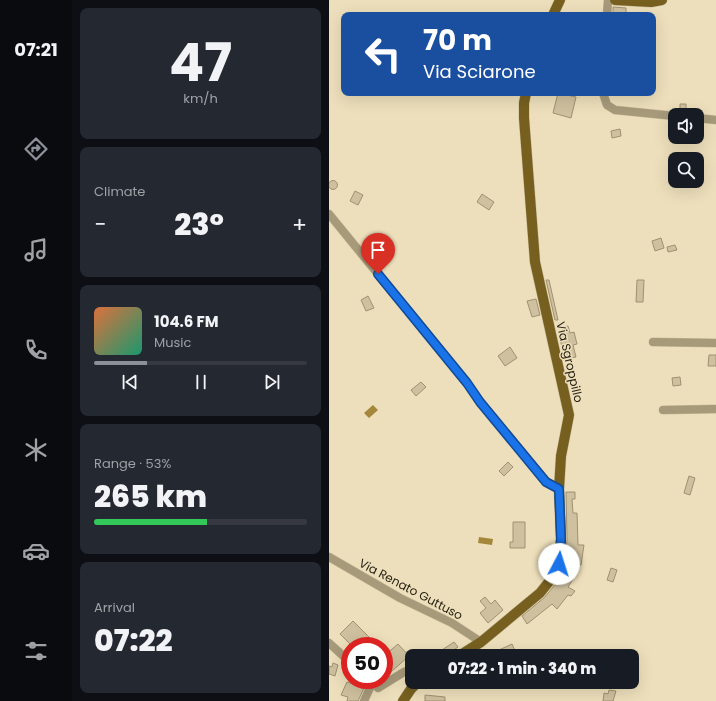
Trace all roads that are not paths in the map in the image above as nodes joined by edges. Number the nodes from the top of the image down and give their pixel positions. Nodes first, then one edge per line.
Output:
1 (560, 0) edge
2 (608, 0) edge
3 (615, 0) edge
4 (662, 0) edge
5 (554, 12) edge
6 (607, 12) edge
7 (525, 96) edge
8 (604, 96) edge
9 (668, 115) edge
10 (704, 119) edge
11 (716, 120) edge
12 (329, 214) edge
13 (653, 342) dead end
14 (716, 343) edge
15 (716, 409) edge
16 (663, 410) dead end
17 (559, 489) junction
18 (329, 558) edge
19 (481, 642) junction
20 (329, 643) edge
21 (470, 649) edge
22 (341, 654) edge
23 (405, 672) edge
24 (393, 679) edge
25 (369, 689) edge
26 (411, 689) edge
27 (365, 701) edge
28 (403, 701) edge

1 - 5 main road
2 - 6 street
3 - 4 main road
7 - 17 main road, Via Sgroppillo
8 - 9 street
10 - 11 street
12 - 17 street
13 - 14 street
15 - 16 street
17 - 19 main road, Via Sgroppillo
18 - 19 street, Via Renato Guttuso
19 - 21 main road, Via Sgroppillo
20 - 22 street
23 - 24 street
25 - 27 street
26 - 28 main road

